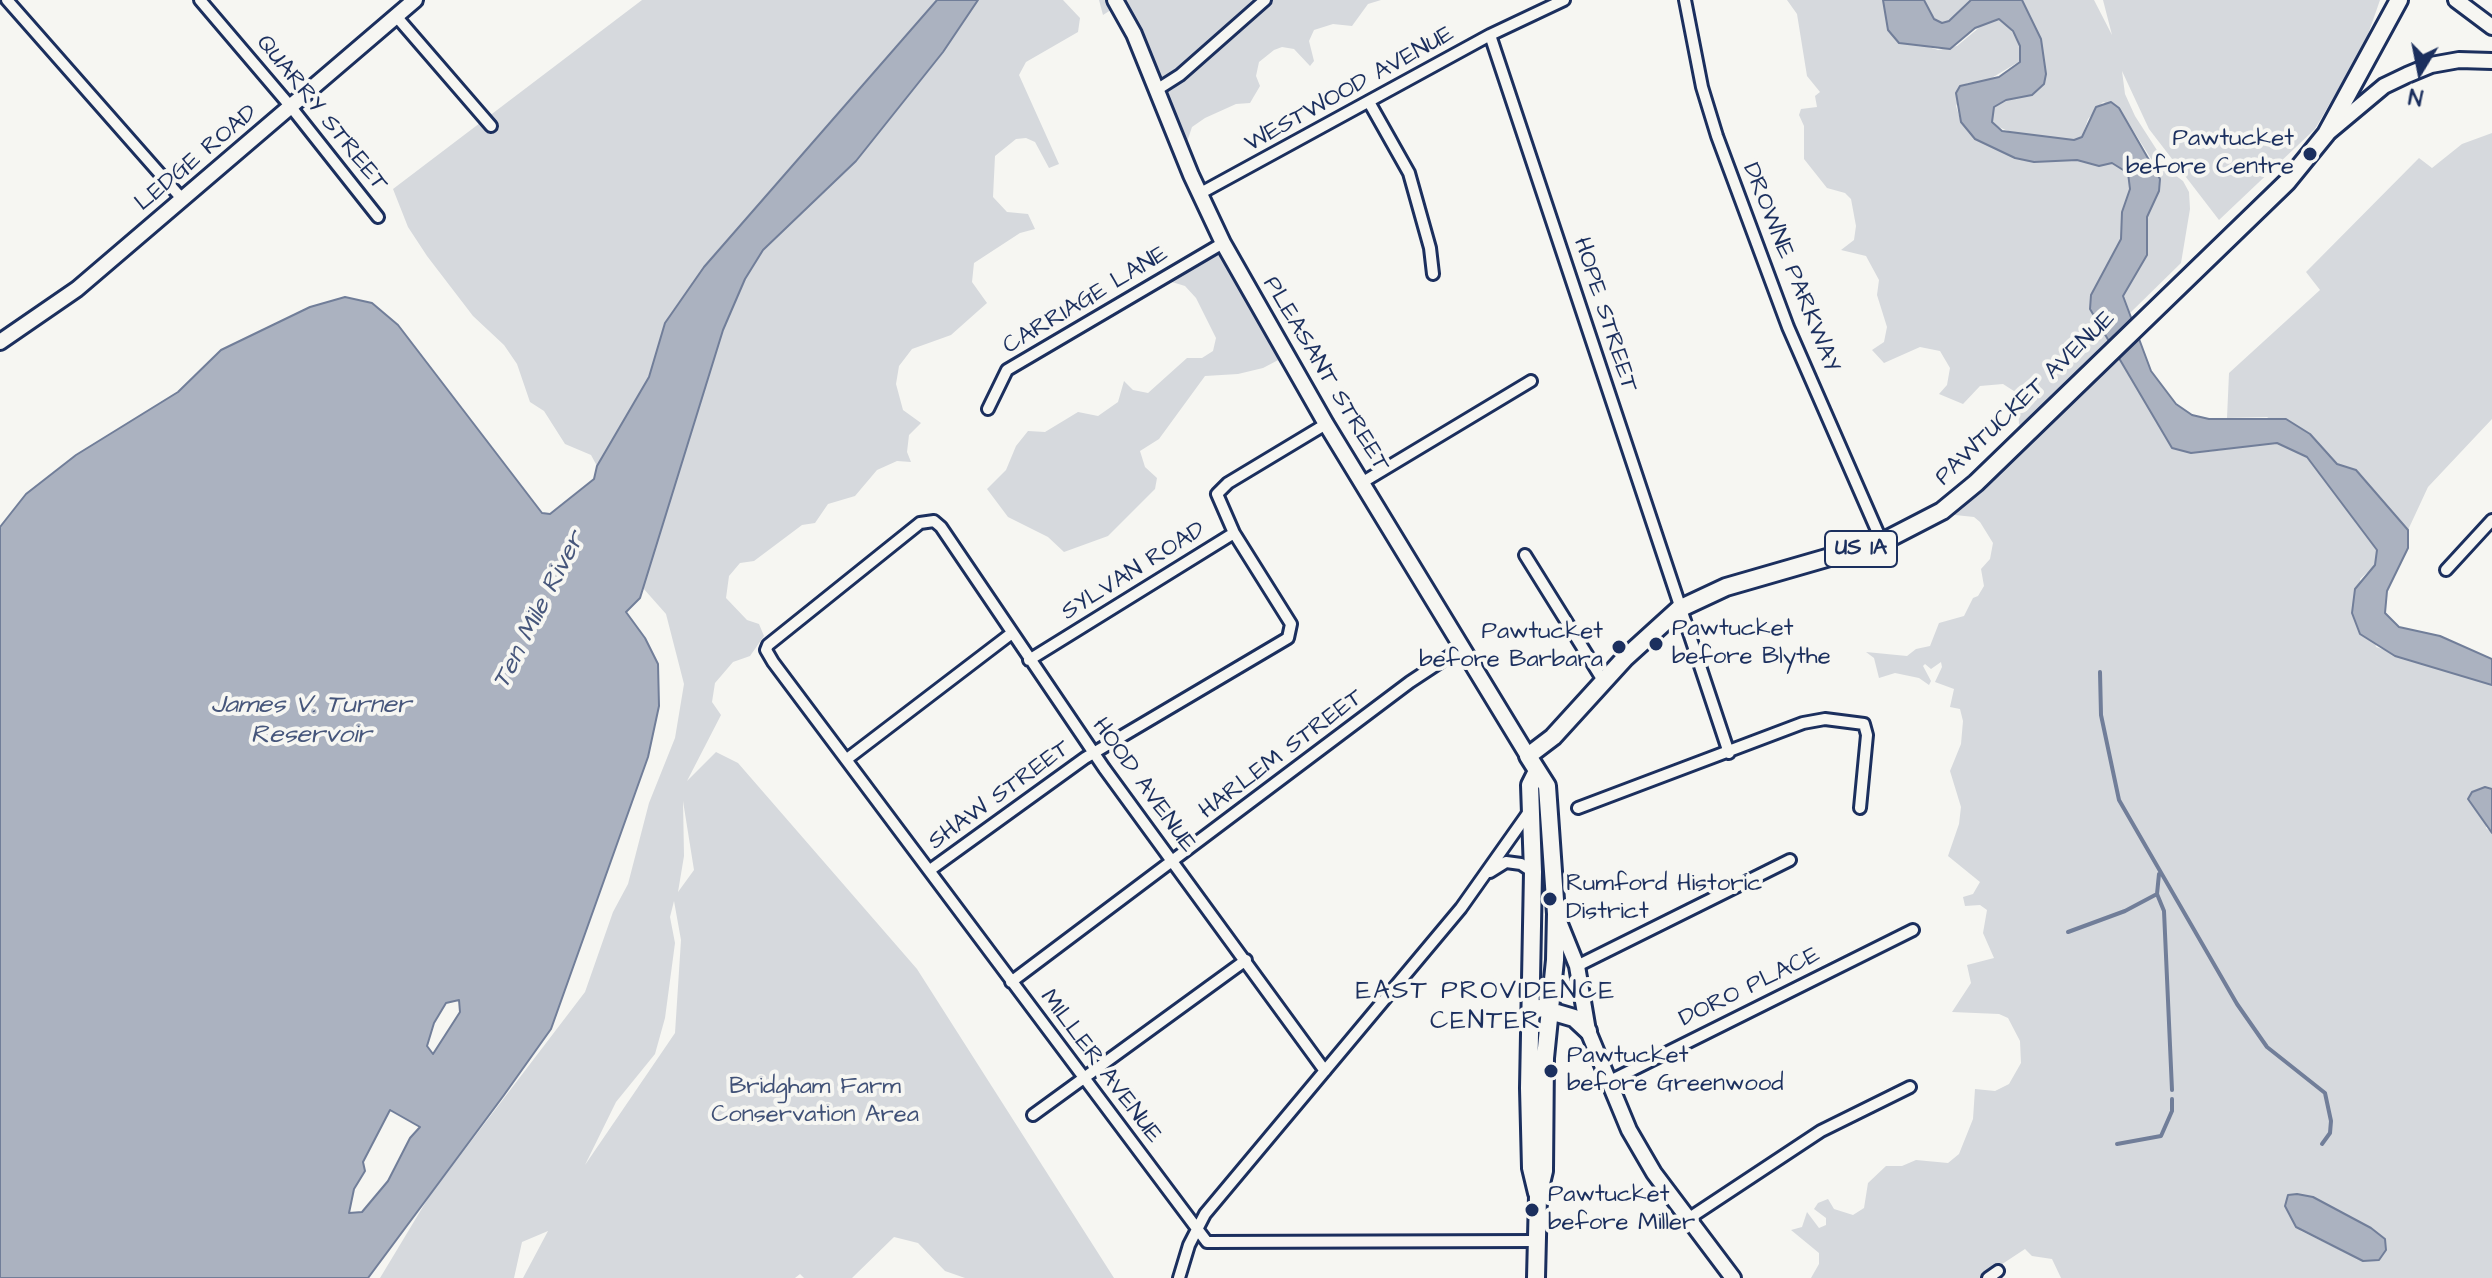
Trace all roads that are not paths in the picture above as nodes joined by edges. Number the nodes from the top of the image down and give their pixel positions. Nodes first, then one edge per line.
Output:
1 (7, 0) edge
2 (200, 0) edge
3 (415, 0) edge
4 (1115, 0) edge
5 (1265, 0) edge
6 (1564, 0) edge
7 (1685, 0) edge
8 (2399, 0) edge
9 (2456, 0) edge
10 (396, 16) junction
11 (2492, 27) edge
12 (1490, 35) junction
13 (2492, 61) edge
14 (1158, 89) junction
15 (1369, 102) junction
16 (291, 107) junction
17 (491, 126) dead end
18 (2326, 134) junction
19 (1199, 194) junction
20 (183, 200) junction
21 (378, 217) dead end
22 (1223, 243) junction
23 (1433, 274) dead end
24 (0, 342) edge
25 (1531, 381) dead end
26 (988, 409) dead end
27 (1326, 424) junction
28 (1363, 482) junction
29 (2492, 520) edge
30 (1234, 533) junction
31 (1882, 542) junction
32 (1525, 555) dead end
33 (2446, 570) dead end
34 (1679, 609) junction
35 (1012, 633) junction
36 (1463, 647) junction
37 (766, 650) joint
38 (1029, 660) junction
39 (1604, 682) junction
40 (1729, 753) junction
41 (1094, 754) junction
42 (1528, 756) junction
43 (847, 759) junction
44 (1536, 773) junction
45 (1532, 808) junction
46 (1578, 808) dead end
47 (1860, 808) dead end
48 (1790, 860) dead end
49 (1173, 863) junction
50 (930, 870) junction
51 (1533, 872) junction
52 (1488, 873) junction
53 (1556, 914) junction
54 (1913, 930) dead end
55 (1246, 960) junction
56 (1577, 966) junction
57 (1011, 982) junction
58 (1531, 1008) junction
59 (1549, 1009) junction
60 (1588, 1031) junction
61 (1325, 1071) junction
62 (1085, 1079) junction
63 (1606, 1083) junction
64 (1910, 1087) dead end
65 (1033, 1115) dead end
66 (1538, 1196) junction
67 (1688, 1219) junction
68 (1196, 1231) junction
69 (1537, 1241) junction
70 (1179, 1278) edge
71 (1536, 1278) edge
72 (1733, 1278) edge

1 - 20 street
2 - 16 street, QUARRY STREET
3 - 10 main road, LEDGE ROAD
4 - 14 main road, PLEASANT STREET
5 - 14 street
6 - 12 street, WESTWOOD AVENUE
7 - 31 street, DROWNE PARKWAY
8 - 18 main road, PAWTUCKET AVENUE / US 1A
9 - 11 main road
10 - 16 main road, LEDGE ROAD
10 - 17 street
12 - 15 street, WESTWOOD AVENUE
12 - 34 street, HOPE STREET
13 - 18 main road
14 - 19 main road, PLEASANT STREET
15 - 19 street, WESTWOOD AVENUE
15 - 23 street
16 - 20 main road, LEDGE ROAD
16 - 21 street, QUARRY STREET
18 - 31 main road, PAWTUCKET AVENUE / US 1A
19 - 22 main road, PLEASANT STREET
20 - 24 main road, LEDGE ROAD
22 - 26 street, CARRIAGE LANE
22 - 27 main road, PLEASANT STREET
25 - 28 street
27 - 28 main road, PLEASANT STREET
27 - 30 street, SYLVAN ROAD
28 - 36 main road, PLEASANT STREET
29 - 33 street
30 - 38 street, SYLVAN ROAD
30 - 41 street, SHAW STREET
31 - 34 main road, PAWTUCKET AVENUE / US 1A
32 - 39 street
34 - 39 main road, PAWTUCKET AVENUE / US 1A
34 - 40 street, HOPE STREET
35 - 37 street, HOOD AVENUE
35 - 38 street, HOOD AVENUE
35 - 43 street
36 - 42 main road, PLEASANT STREET
36 - 49 street, HARLEM STREET
37 - 43 street, MILLER AVENUE
38 - 41 street, HOOD AVENUE
39 - 42 main road, PAWTUCKET AVENUE / US 1A
40 - 46 street
40 - 47 street
41 - 49 street, HOOD AVENUE
41 - 50 street, SHAW STREET
42 - 44 main road
43 - 50 street, MILLER AVENUE
44 - 45 main road
44 - 53 main road
45 - 51 main road
45 - 52 street
48 - 56 street
49 - 55 street, HOOD AVENUE
49 - 57 street, HARLEM STREET
50 - 57 street, MILLER AVENUE
51 - 52 street
51 - 58 main road
52 - 61 street
53 - 56 main road
53 - 59 main road
54 - 63 street, DORO PLACE
55 - 61 street, HOOD AVENUE
55 - 62 street
56 - 60 main road
57 - 62 street, MILLER AVENUE
58 - 59 main road
58 - 66 main road
59 - 60 main road
59 - 66 main road
60 - 63 main road
61 - 68 street
62 - 65 street
62 - 68 street, MILLER AVENUE
63 - 67 main road
64 - 67 street
66 - 69 main road
67 - 72 main road
68 - 69 street
68 - 70 street
69 - 71 main road

